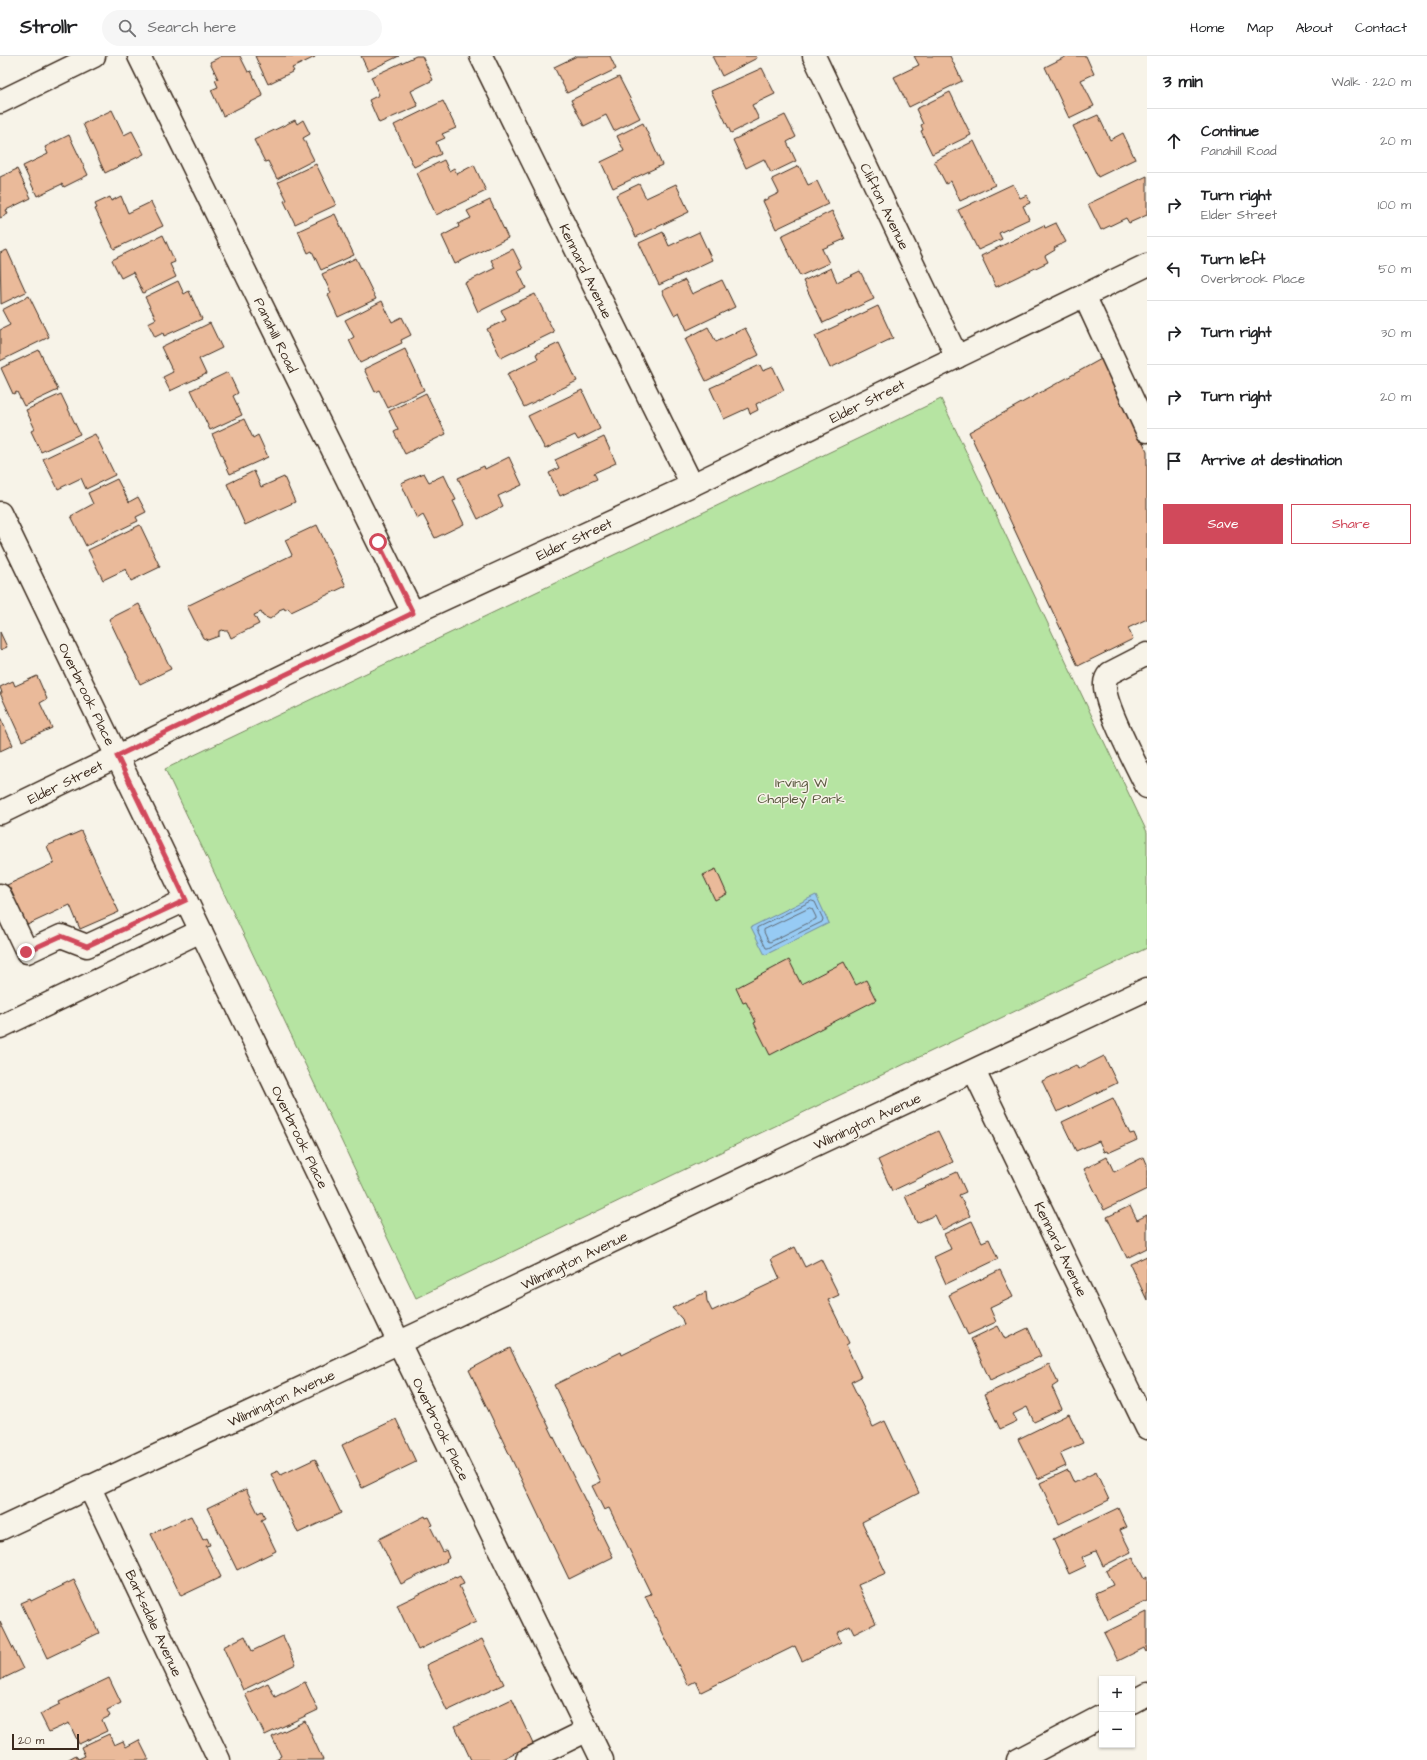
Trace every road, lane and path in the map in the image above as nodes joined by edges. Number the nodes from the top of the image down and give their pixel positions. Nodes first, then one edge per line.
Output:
1 (94, 56) edge
2 (139, 56) edge
3 (481, 56) edge
4 (814, 56) edge
5 (0, 102) edge
6 (1147, 265) edge
7 (1084, 295) junction
8 (957, 357) junction
9 (1147, 431) edge
10 (692, 485) junction
11 (0, 513) edge
12 (413, 613) junction
13 (1147, 654) edge
14 (117, 756) junction
15 (1147, 787) edge
16 (0, 813) edge
17 (0, 895) edge
18 (186, 900) junction
19 (201, 931) junction
20 (1147, 989) edge
21 (0, 1027) edge
22 (974, 1071) junction
23 (399, 1343) junction
24 (1147, 1428) edge
25 (89, 1486) junction
26 (0, 1529) edge
27 (1147, 1694) edge
28 (1135, 1700) edge
29 (1099, 1718) edge
30 (588, 1730) junction
31 (219, 1760) edge
32 (527, 1760) edge
33 (602, 1760) edge
34 (1018, 1760) edge

1 - 5 street
2 - 12 street, Panahill Road
3 - 10 street, Kennard Avenue
4 - 8 street, Clifton Avenue
6 - 7 street, Elder Street
7 - 8 street, Elder Street
7 - 9 street
8 - 10 street, Elder Street
10 - 12 street, Elder Street
11 - 14 street, Overbrook Place
12 - 14 street, Elder Street
13 - 15 street
14 - 16 street, Elder Street
14 - 18 street, Overbrook Place
17 - 18 street
18 - 19 street, Overbrook Place
19 - 21 street
19 - 23 street, Overbrook Place
20 - 22 street, Wilmington Avenue
22 - 23 street, Wilmington Avenue
22 - 24 street, Kennard Avenue
23 - 25 street, Wilmington Avenue
23 - 30 street, Overbrook Place
25 - 26 street, Wilmington Avenue
25 - 31 street, Barksdale Avenue
27 - 28 street
29 - 34 street
30 - 32 street
30 - 33 street, Overbrook Place

